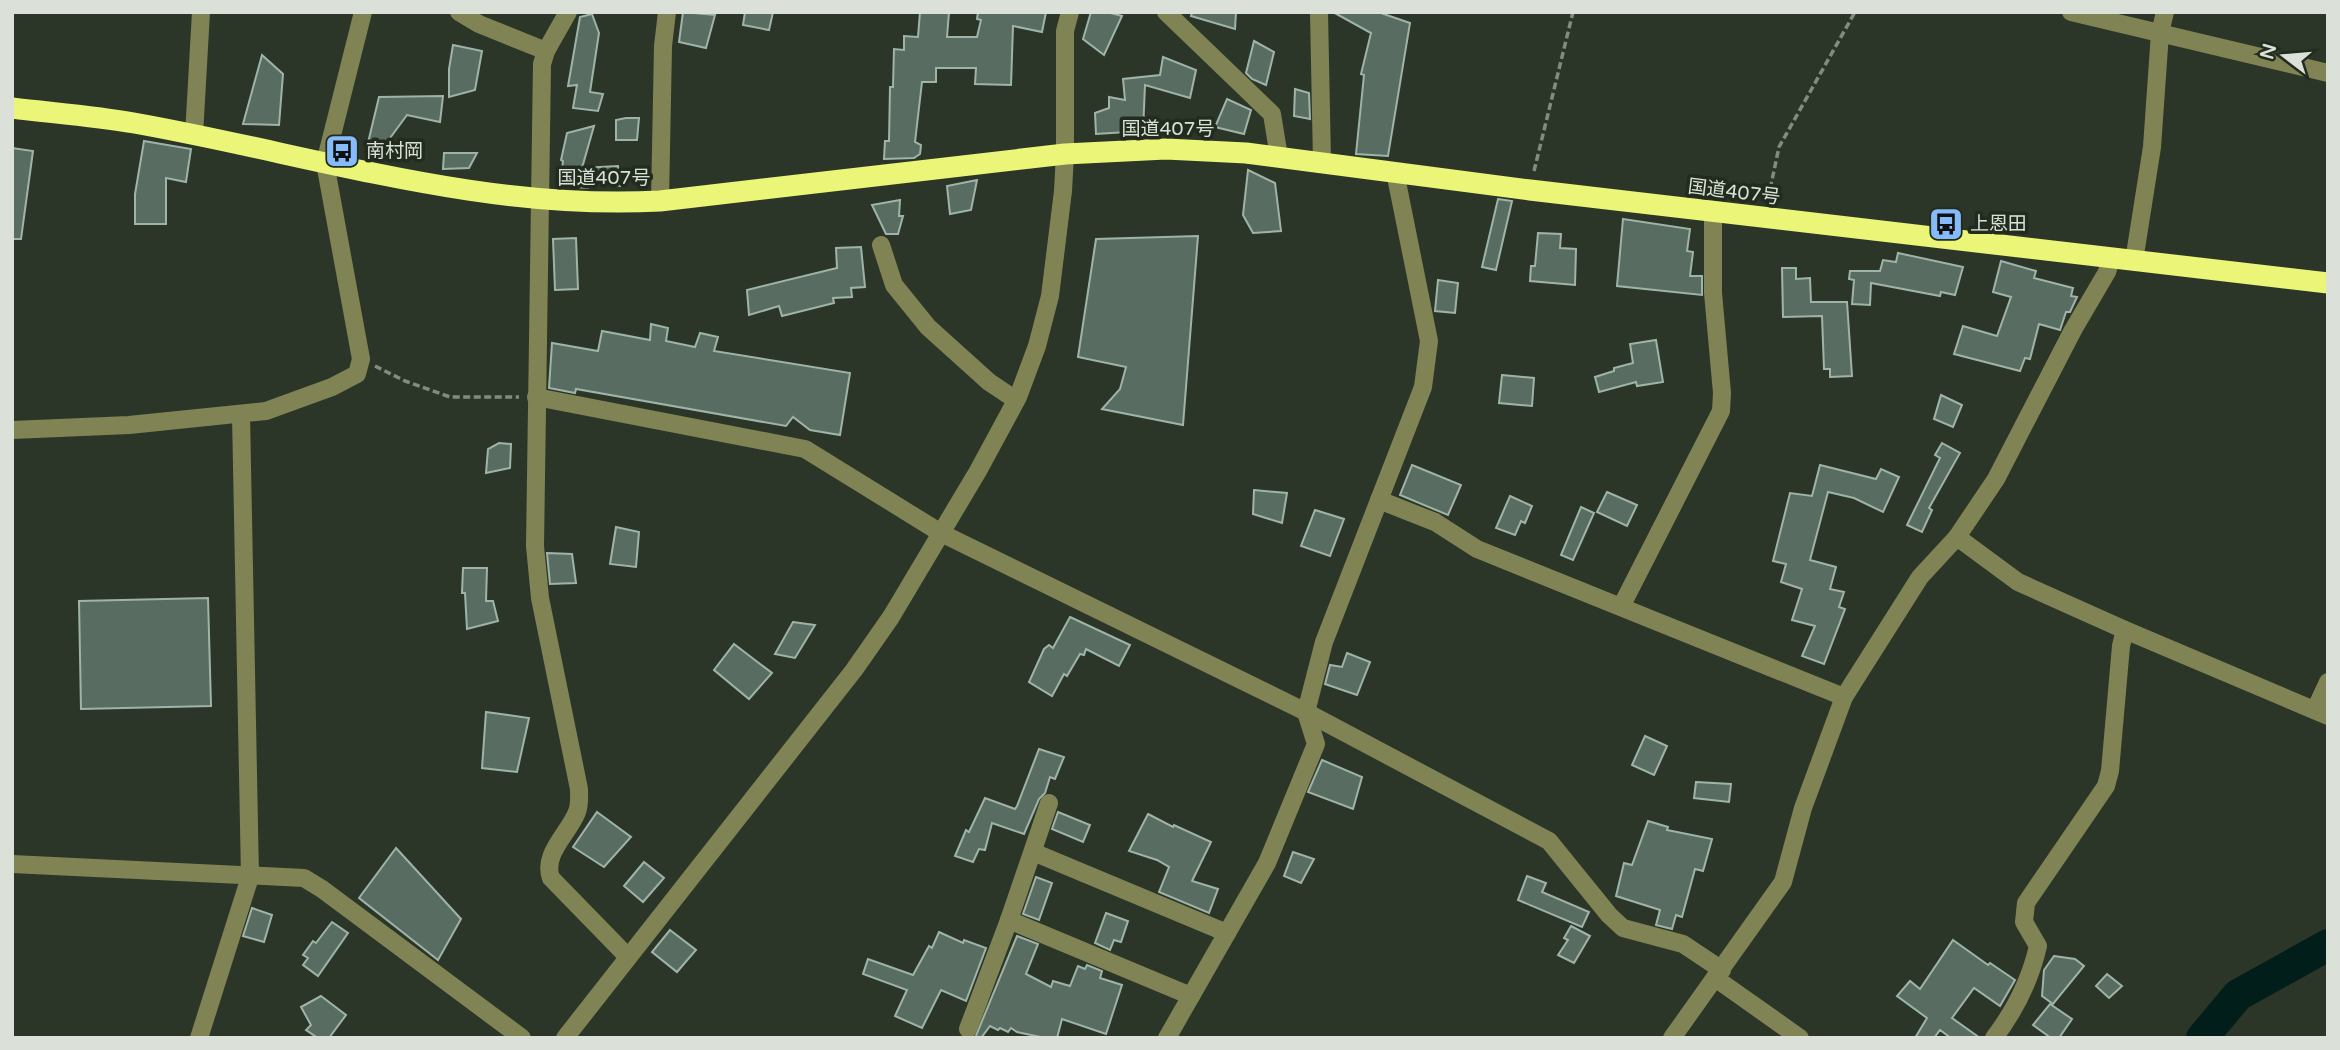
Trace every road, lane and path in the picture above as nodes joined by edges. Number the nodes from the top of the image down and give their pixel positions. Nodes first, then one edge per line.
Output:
1 (201, 12) edge
2 (363, 12) edge
3 (459, 12) edge
4 (568, 12) edge
5 (1070, 12) edge
6 (1166, 12) edge
7 (1319, 12) edge
8 (1573, 12) edge
9 (1855, 12) edge
10 (2071, 12) edge
11 (2165, 12) edge
12 (661, 13) edge
13 (2160, 33) junction
14 (546, 51) junction
15 (2328, 73) edge
16 (12, 108) edge
17 (194, 135) junction
18 (1065, 154) junction
19 (1279, 157) junction
20 (1322, 162) junction
21 (325, 163) junction
22 (1395, 172) junction
23 (1530, 190) junction
24 (540, 200) junction
25 (660, 201) junction
26 (1713, 212) junction
27 (1764, 218) junction
28 (881, 245) dead end
29 (2111, 259) junction
30 (2134, 261) junction
31 (2328, 283) edge
32 (361, 359) junction
33 (536, 397) junction
34 (1016, 400) junction
35 (241, 414) junction
36 (12, 430) edge
37 (1380, 500) junction
38 (941, 533) junction
39 (1956, 537) junction
40 (1621, 607) junction
41 (2125, 630) junction
42 (2328, 682) edge
43 (1844, 696) junction
44 (1306, 712) junction
45 (2322, 713) edge
46 (1049, 803) dead end
47 (1032, 852) junction
48 (12, 864) edge
49 (250, 877) junction
50 (1009, 920) junction
51 (1227, 933) junction
52 (627, 957) junction
53 (1718, 974) junction
54 (1191, 996) junction
55 (968, 1028) dead end
56 (199, 1038) edge
57 (522, 1038) edge
58 (565, 1038) edge
59 (1167, 1038) edge
60 (1672, 1038) edge
61 (1800, 1038) edge
62 (1994, 1038) edge

1 - 17 street
2 - 21 street
3 - 14 street
4 - 14 street
5 - 18 street
6 - 19 street
7 - 20 street
8 - 23 path
9 - 27 path
10 - 13 street
11 - 13 street
12 - 25 street
13 - 15 street
13 - 30 street
14 - 24 street
16 - 17 highway, 国道407号
17 - 21 highway, 国道407号
18 - 19 highway, 国道407号
18 - 25 highway, 国道407号
18 - 34 street
19 - 20 highway, 国道407号
20 - 22 highway, 国道407号
21 - 24 highway, 国道407号
21 - 32 street
22 - 23 highway, 国道407号
22 - 37 street
23 - 26 highway, 国道407号
24 - 25 highway, 国道407号
24 - 33 street
26 - 27 highway, 国道407号
26 - 40 street
27 - 29 highway, 国道407号
28 - 34 street
29 - 30 highway, 国道407号
29 - 39 street
30 - 31 highway, 国道407号
32 - 33 path
32 - 35 street
33 - 38 street
33 - 52 street
34 - 38 street
35 - 36 street
35 - 49 street
37 - 40 street
37 - 44 street
38 - 44 street
38 - 52 street
39 - 41 street
39 - 43 street
40 - 43 street
41 - 45 street
41 - 62 street
42 - 45 street
43 - 53 street
44 - 51 street
44 - 53 street
46 - 47 street
47 - 50 street
47 - 51 street
48 - 49 street
49 - 56 street
49 - 57 street
50 - 54 street
50 - 55 street
51 - 54 street
52 - 58 street
53 - 60 street
53 - 61 street
54 - 59 street

